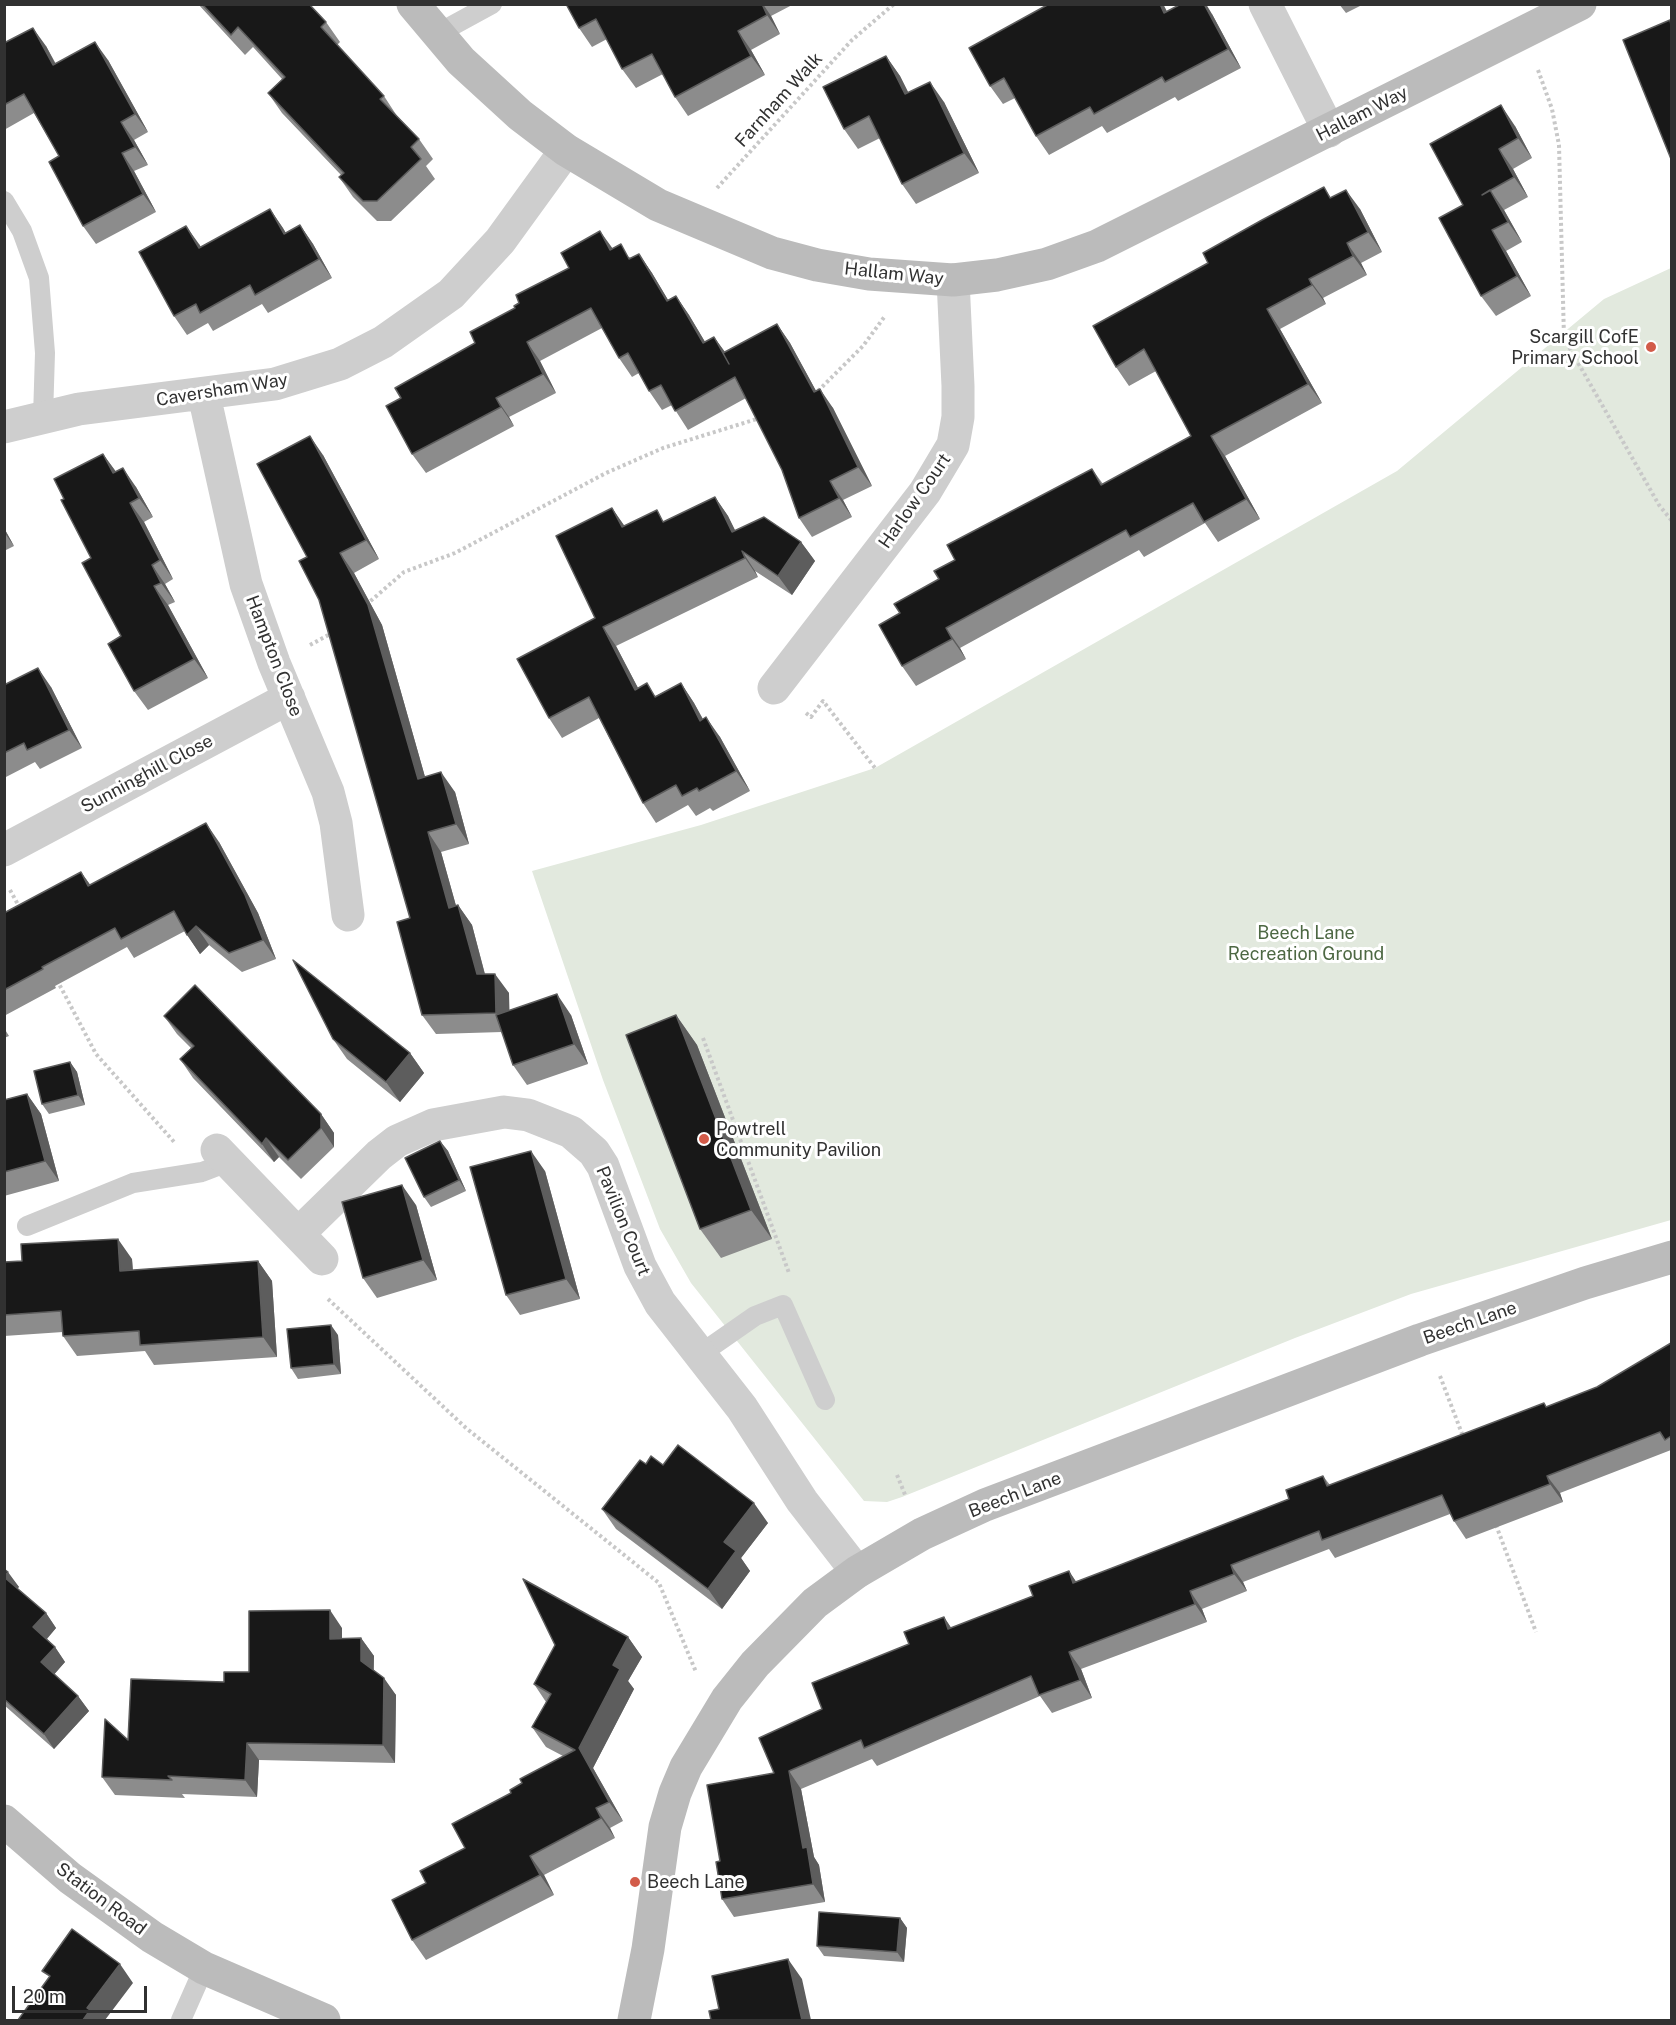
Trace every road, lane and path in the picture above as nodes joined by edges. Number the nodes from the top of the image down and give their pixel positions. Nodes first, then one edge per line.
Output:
1 (413, 4) edge
2 (492, 4) edge
3 (894, 4) edge
4 (1265, 4) edge
5 (1580, 4) edge
6 (437, 34) junction
7 (1520, 34) junction
8 (1329, 130) junction
9 (566, 150) junction
10 (4, 201) edge
11 (688, 219) junction
12 (910, 278) junction
13 (953, 280) junction
14 (204, 395) junction
15 (812, 395) edge
16 (767, 416) edge
17 (43, 417) junction
18 (4, 427) edge
19 (1671, 521) edge
20 (362, 609) edge
21 (336, 631) edge
22 (274, 663) junction
23 (774, 688) joint
24 (289, 698) junction
25 (875, 768) dead end
26 (4, 850) edge
27 (10, 889) dead end
28 (348, 915) dead end
29 (26, 920) edge
30 (53, 971) edge
31 (703, 1038) dead end
32 (223, 1156) junction
33 (27, 1226) dead end
34 (298, 1234) junction
35 (1671, 1257) edge
36 (322, 1259) joint
37 (783, 1305) junction
38 (1426, 1338) junction
39 (699, 1355) junction
40 (825, 1400) dead end
41 (1467, 1447) edge
42 (1495, 1523) edge
43 (857, 1572) junction
44 (1536, 1632) dead end
45 (728, 1699) junction
46 (4, 1821) edge
47 (204, 1968) junction
48 (181, 2020) edge
49 (324, 2020) edge
50 (634, 2020) edge

1 - 6 street, Hallam Way
2 - 6 lane
3 - 11 path, Farnham Walk
4 - 8 street
5 - 7 street, Hallam Way
6 - 9 street, Hallam Way
7 - 8 street, Hallam Way
7 - 19 path
8 - 13 street, Hallam Way
9 - 11 street, Hallam Way
9 - 14 street, Caversham Way
10 - 17 lane
11 - 12 street, Hallam Way
12 - 13 street, Hallam Way
12 - 15 path
13 - 23 street, Harlow Court
14 - 17 street, Caversham Way
14 - 22 street, Hampton Close
16 - 20 path
17 - 18 street, Caversham Way
21 - 22 path
22 - 24 street, Hampton Close
23 - 25 path
24 - 26 street, Sunninghill Close
24 - 28 street, Hampton Close
27 - 29 path
30 - 32 path
31 - 37 path
32 - 33 lane
32 - 34 street
34 - 36 street
34 - 39 street, Pavilion Court
35 - 38 street, Beech Lane
36 - 45 path
37 - 39 lane
37 - 40 lane
38 - 41 path
38 - 43 street, Beech Lane
39 - 43 street, Pavilion Court
42 - 44 path
43 - 45 street, Beech Lane
45 - 50 street, Beech Lane
46 - 47 street, Station Road
47 - 48 lane
47 - 49 street, Station Road

